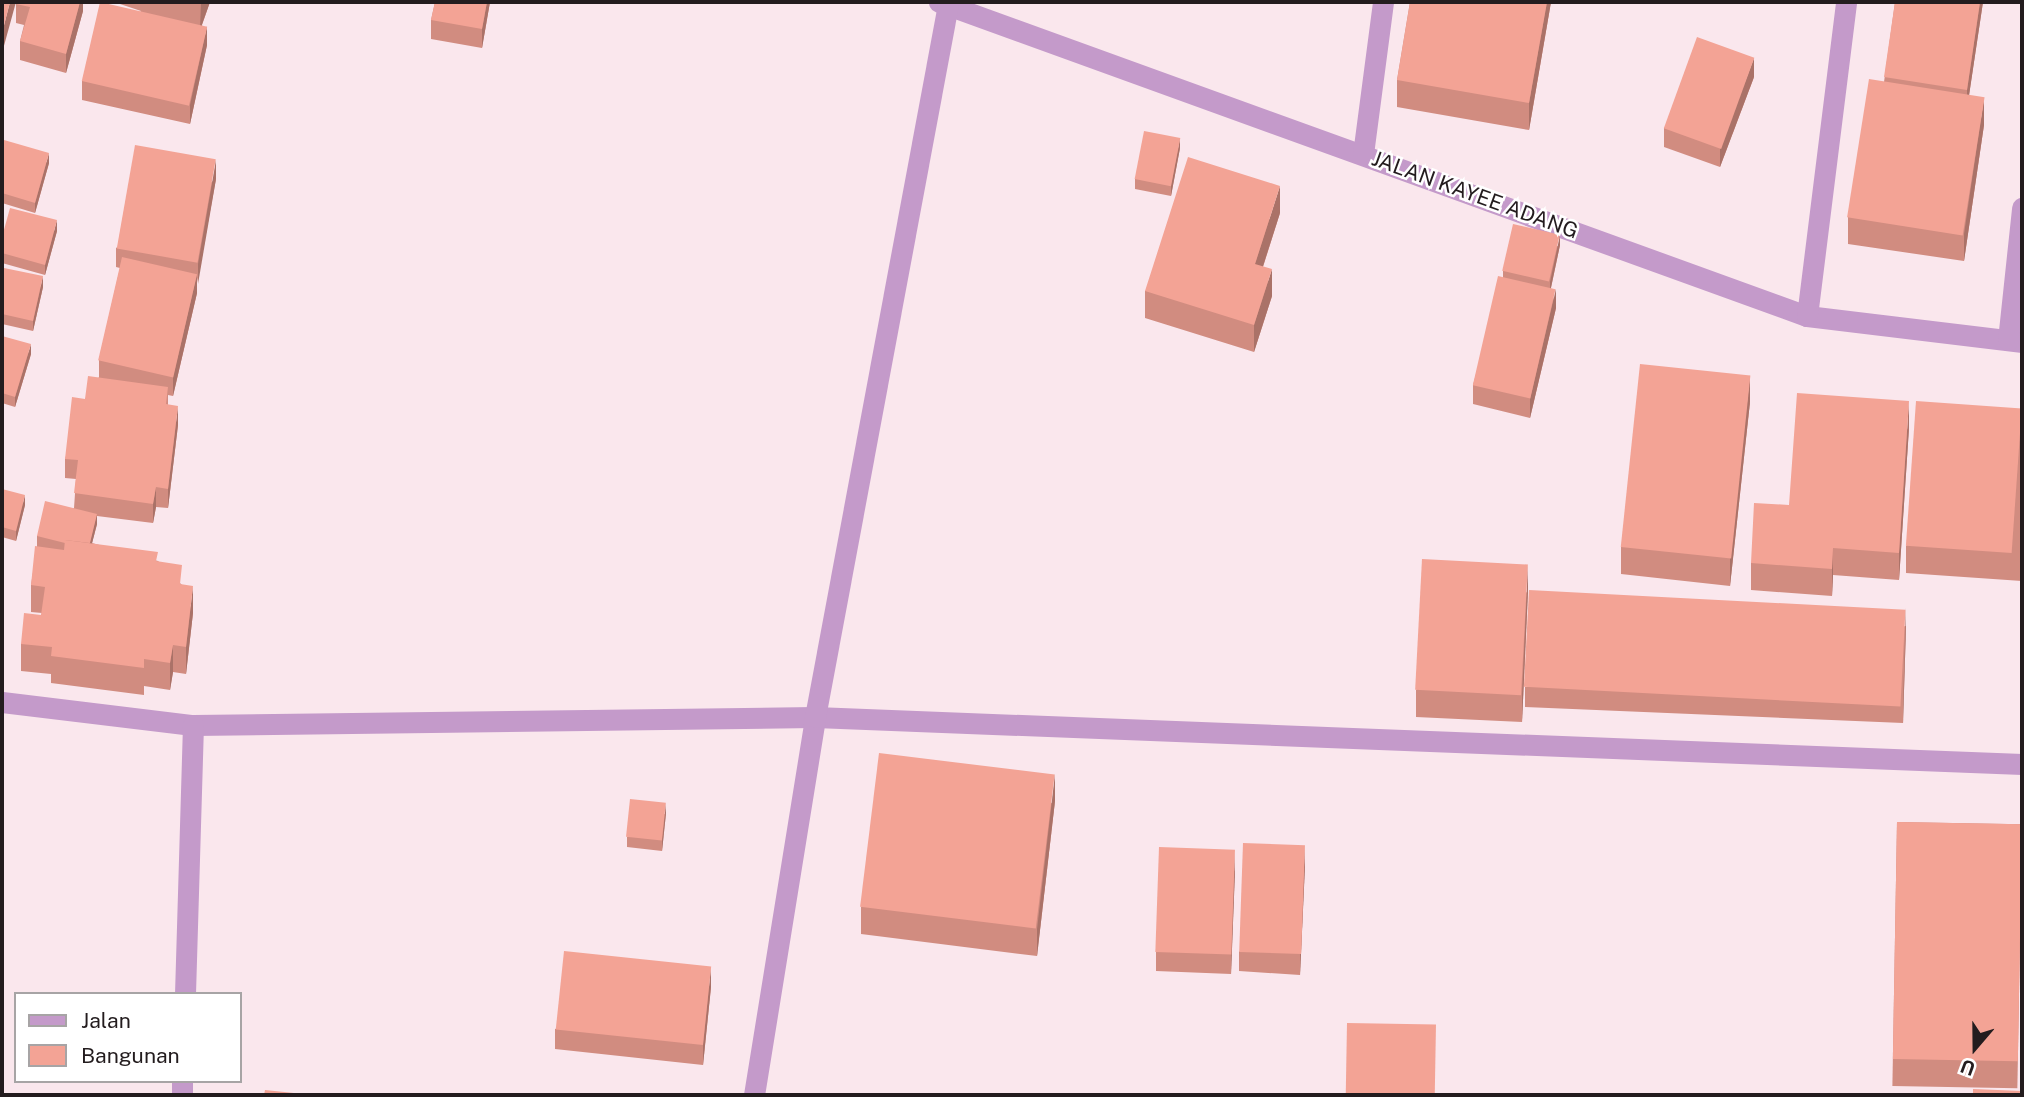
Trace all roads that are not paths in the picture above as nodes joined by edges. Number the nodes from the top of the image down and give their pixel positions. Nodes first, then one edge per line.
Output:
1 (1382, 2) edge
2 (1846, 2) edge
3 (944, 3) edge
4 (1363, 154) junction
5 (2022, 208) edge
6 (1807, 316) junction
7 (2015, 341) edge
8 (2, 702) edge
9 (815, 717) junction
10 (193, 725) junction
11 (2022, 764) edge
12 (185, 992) edge
13 (754, 1095) edge

1 - 4 street
2 - 6 street
3 - 4 street, JALAN KAYEE ADANG
3 - 9 street
4 - 6 street, JALAN KAYEE ADANG
5 - 7 street
6 - 7 street, JALAN KAYEE ADANG
8 - 10 street
9 - 10 street
9 - 11 street
9 - 13 street
10 - 12 street

